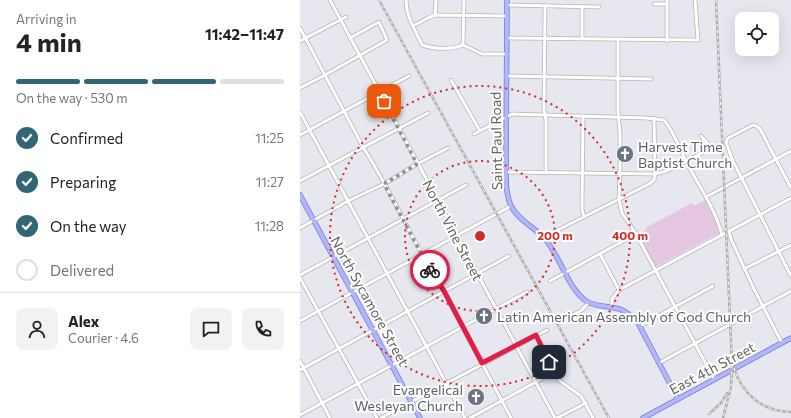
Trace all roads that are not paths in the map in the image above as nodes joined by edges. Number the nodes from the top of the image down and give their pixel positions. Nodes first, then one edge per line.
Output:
1 (330, 0) edge
2 (406, 0) edge
3 (436, 0) edge
4 (464, 0) edge
5 (667, 0) edge
6 (695, 0) edge
7 (507, 2) edge
8 (654, 4) dead end
9 (667, 4) junction
10 (545, 6) junction
11 (582, 6) junction
12 (599, 6) dead end
13 (435, 16) junction
14 (464, 16) junction
15 (507, 16) junction
16 (346, 17) dead end
17 (340, 20) junction
18 (413, 26) junction
19 (300, 28) edge
20 (306, 38) junction
21 (350, 38) junction
22 (507, 38) junction
23 (544, 39) junction
24 (582, 39) junction
25 (618, 40) junction
26 (300, 41) edge
27 (667, 41) junction
28 (463, 46) junction
29 (507, 54) junction
30 (359, 55) junction
31 (325, 75) junction
32 (409, 76) dead end
33 (506, 76) junction
34 (544, 77) junction
35 (618, 79) junction
36 (651, 79) dead end
37 (451, 80) dead end
38 (300, 88) edge
39 (379, 92) junction
40 (344, 111) junction
41 (300, 112) edge
42 (428, 113) dead end
43 (545, 115) junction
44 (584, 116) junction
45 (506, 117) junction
46 (619, 117) junction
47 (654, 118) junction
48 (398, 129) junction
49 (310, 130) junction
50 (480, 131) junction
51 (474, 134) dead end
52 (300, 135) edge
53 (701, 136) dead end
54 (364, 147) junction
55 (448, 148) dead end
56 (791, 151) edge
57 (776, 159) junction
58 (686, 161) junction
59 (417, 164) junction
60 (329, 166) junction
61 (506, 172) junction
62 (546, 173) junction
63 (583, 174) junction
64 (620, 174) junction
65 (655, 174) junction
66 (742, 178) junction
67 (300, 181) edge
68 (384, 184) junction
69 (466, 185) dead end
70 (791, 188) edge
71 (300, 195) edge
72 (706, 197) junction
73 (791, 198) edge
74 (619, 199) junction
75 (437, 200) junction
76 (348, 201) junction
77 (511, 206) junction
78 (761, 214) junction
79 (584, 216) junction
80 (313, 220) junction
81 (403, 220) junction
82 (300, 228) edge
83 (729, 231) junction
84 (636, 234) junction
85 (722, 235) junction
86 (457, 236) junction
87 (544, 237) junction
88 (368, 238) junction
89 (791, 245) edge
90 (779, 251) junction
91 (600, 254) junction
92 (422, 255) junction
93 (509, 256) dead end
94 (333, 257) junction
95 (744, 269) junction
96 (655, 271) junction
97 (565, 272) junction
98 (387, 273) junction
99 (477, 273) junction
100 (300, 276) edge
101 (791, 276) edge
102 (550, 281) dead end
103 (713, 286) dead end
104 (619, 290) junction
105 (444, 291) junction
106 (791, 291) edge
107 (527, 292) dead end
108 (352, 293) junction
109 (589, 302) junction
110 (763, 306) junction
111 (674, 307) junction
112 (612, 308) junction
113 (495, 309) junction
114 (407, 311) junction
115 (318, 312) junction
116 (572, 316) dead end
117 (300, 321) edge
118 (640, 326) junction
119 (463, 327) junction
120 (373, 330) junction
121 (547, 330) dead end
122 (536, 335) junction
123 (791, 338) edge
124 (782, 343) junction
125 (694, 344) junction
126 (515, 346) junction
127 (427, 347) junction
128 (338, 348) junction
129 (300, 361) edge
130 (482, 363) junction
131 (659, 363) junction
132 (392, 366) junction
133 (304, 368) junction
134 (300, 370) edge
135 (554, 372) junction
136 (714, 379) junction
137 (536, 382) junction
138 (446, 383) junction
139 (358, 384) junction
140 (678, 399) junction
141 (502, 400) junction
142 (411, 401) junction
143 (322, 403) junction
144 (586, 403) junction
145 (300, 415) edge
146 (330, 418) edge
147 (377, 418) edge
148 (381, 418) edge
149 (420, 418) edge
150 (465, 418) edge
151 (470, 418) edge
152 (511, 418) edge
153 (556, 418) edge
154 (593, 418) edge
155 (643, 418) edge

1 - 17 street, North Vine Street
2 - 18 street
3 - 13 street
4 - 14 street
5 - 9 street
6 - 27 street
7 - 10 street
7 - 15 main road, Saint Paul Road
8 - 9 street
9 - 27 street
10 - 11 street
10 - 23 street
11 - 12 street
11 - 24 street
13 - 14 street
13 - 18 street
14 - 15 street
14 - 28 street
15 - 22 main road, Saint Paul Road
16 - 17 street
17 - 20 street
17 - 21 street, North Vine Street
18 - 28 street
19 - 20 street
20 - 26 street
20 - 31 street
21 - 30 street, North Vine Street
21 - 30 street
22 - 23 street
22 - 29 main road, Saint Paul Road
23 - 24 street
23 - 34 street
24 - 25 street
25 - 27 street
25 - 35 street
28 - 29 street
29 - 33 main road, Saint Paul Road
30 - 31 street
30 - 39 street, North Vine Street
31 - 38 street
31 - 40 street
32 - 39 street
33 - 34 street
33 - 45 main road, Saint Paul Road
34 - 35 street
34 - 43 street
35 - 36 street
35 - 46 street
37 - 50 street
39 - 40 street
39 - 48 street, North Vine Street
40 - 49 street
40 - 54 street
41 - 49 street
42 - 48 street
43 - 44 street
43 - 45 street
43 - 62 street
44 - 46 street
44 - 63 street
45 - 50 street
45 - 61 main road, Saint Paul Road
46 - 47 street
46 - 64 street
47 - 58 street
47 - 65 street
48 - 54 street
48 - 59 street, North Vine Street
49 - 52 street
49 - 60 street
50 - 51 street
53 - 58 street
54 - 60 street
54 - 68 street
55 - 59 street
56 - 57 street
57 - 66 street
57 - 66 street
57 - 70 street
58 - 65 street
58 - 72 street
59 - 68 street
59 - 75 street, North Vine Street
60 - 67 street
60 - 76 street
61 - 62 street
61 - 77 main road, Saint Paul Road
62 - 63 street
63 - 64 street
63 - 79 street
64 - 65 street
64 - 74 street
65 - 74 street
66 - 72 street
66 - 78 street
68 - 76 street
68 - 81 street
69 - 75 street
71 - 80 main road, North Sycamore Street
72 - 85 street
73 - 78 street
74 - 79 street
74 - 84 street
75 - 81 street
75 - 86 street, North Vine Street
76 - 80 street
76 - 88 street
77 - 86 street
77 - 87 main road, Saint Paul Road
78 - 83 street
78 - 90 street
79 - 87 street
80 - 82 street
80 - 94 main road, North Sycamore Street
81 - 88 street
81 - 92 street
83 - 85 street
83 - 95 street
84 - 91 street
84 - 96 street
85 - 96 street
86 - 92 street
86 - 99 street, North Vine Street
87 - 97 main road, Saint Paul Road
88 - 94 street
88 - 98 street
89 - 90 street
90 - 95 street
90 - 101 street
91 - 97 street
91 - 104 street
92 - 98 street
92 - 105 street
93 - 99 street
94 - 100 street
94 - 108 main road, North Sycamore Street
95 - 110 street
96 - 104 street
96 - 111 street
97 - 102 street
97 - 109 main road, Saint Paul Road
98 - 108 street
98 - 114 street
99 - 105 street
99 - 113 street, North Vine Street
100 - 115 street
103 - 111 street
104 - 112 street
105 - 114 street
105 - 119 street
106 - 110 street
107 - 113 street
108 - 115 street
108 - 120 main road, North Sycamore Street
109 - 112 main road, Saint Paul Road
109 - 116 street
110 - 124 street
110 - 125 street
111 - 118 street
111 - 125 street
112 - 118 main road, Saint Paul Road
113 - 119 street
113 - 126 street, North Vine Street
114 - 120 street
114 - 127 street
115 - 117 street
115 - 128 street
118 - 131 main road, Saint Paul Road
119 - 127 street
119 - 130 street
120 - 128 street
120 - 132 main road, North Sycamore Street
121 - 122 street
122 - 126 street
122 - 135 street
123 - 124 main road, East 4th Street
124 - 136 main road, East 4th Street
125 - 131 street
125 - 136 street
126 - 130 street
126 - 137 street, North Vine Street
127 - 132 street
127 - 138 street
128 - 133 street
128 - 139 street
129 - 133 street
130 - 138 street
130 - 141 street
131 - 140 main road, Saint Paul Road
132 - 139 street
132 - 142 main road, North Sycamore Street
133 - 134 street
133 - 143 street
135 - 137 street
135 - 144 street
136 - 140 main road, East 4th Street
137 - 141 street
137 - 153 street, North Vine Street
138 - 142 street
138 - 150 street
139 - 143 street
139 - 147 street
140 - 155 main road, East 4th Street
141 - 151 street
141 - 152 street
142 - 148 street
142 - 149 main road, North Sycamore Street
143 - 145 street
143 - 146 street
144 - 153 street
144 - 154 street

